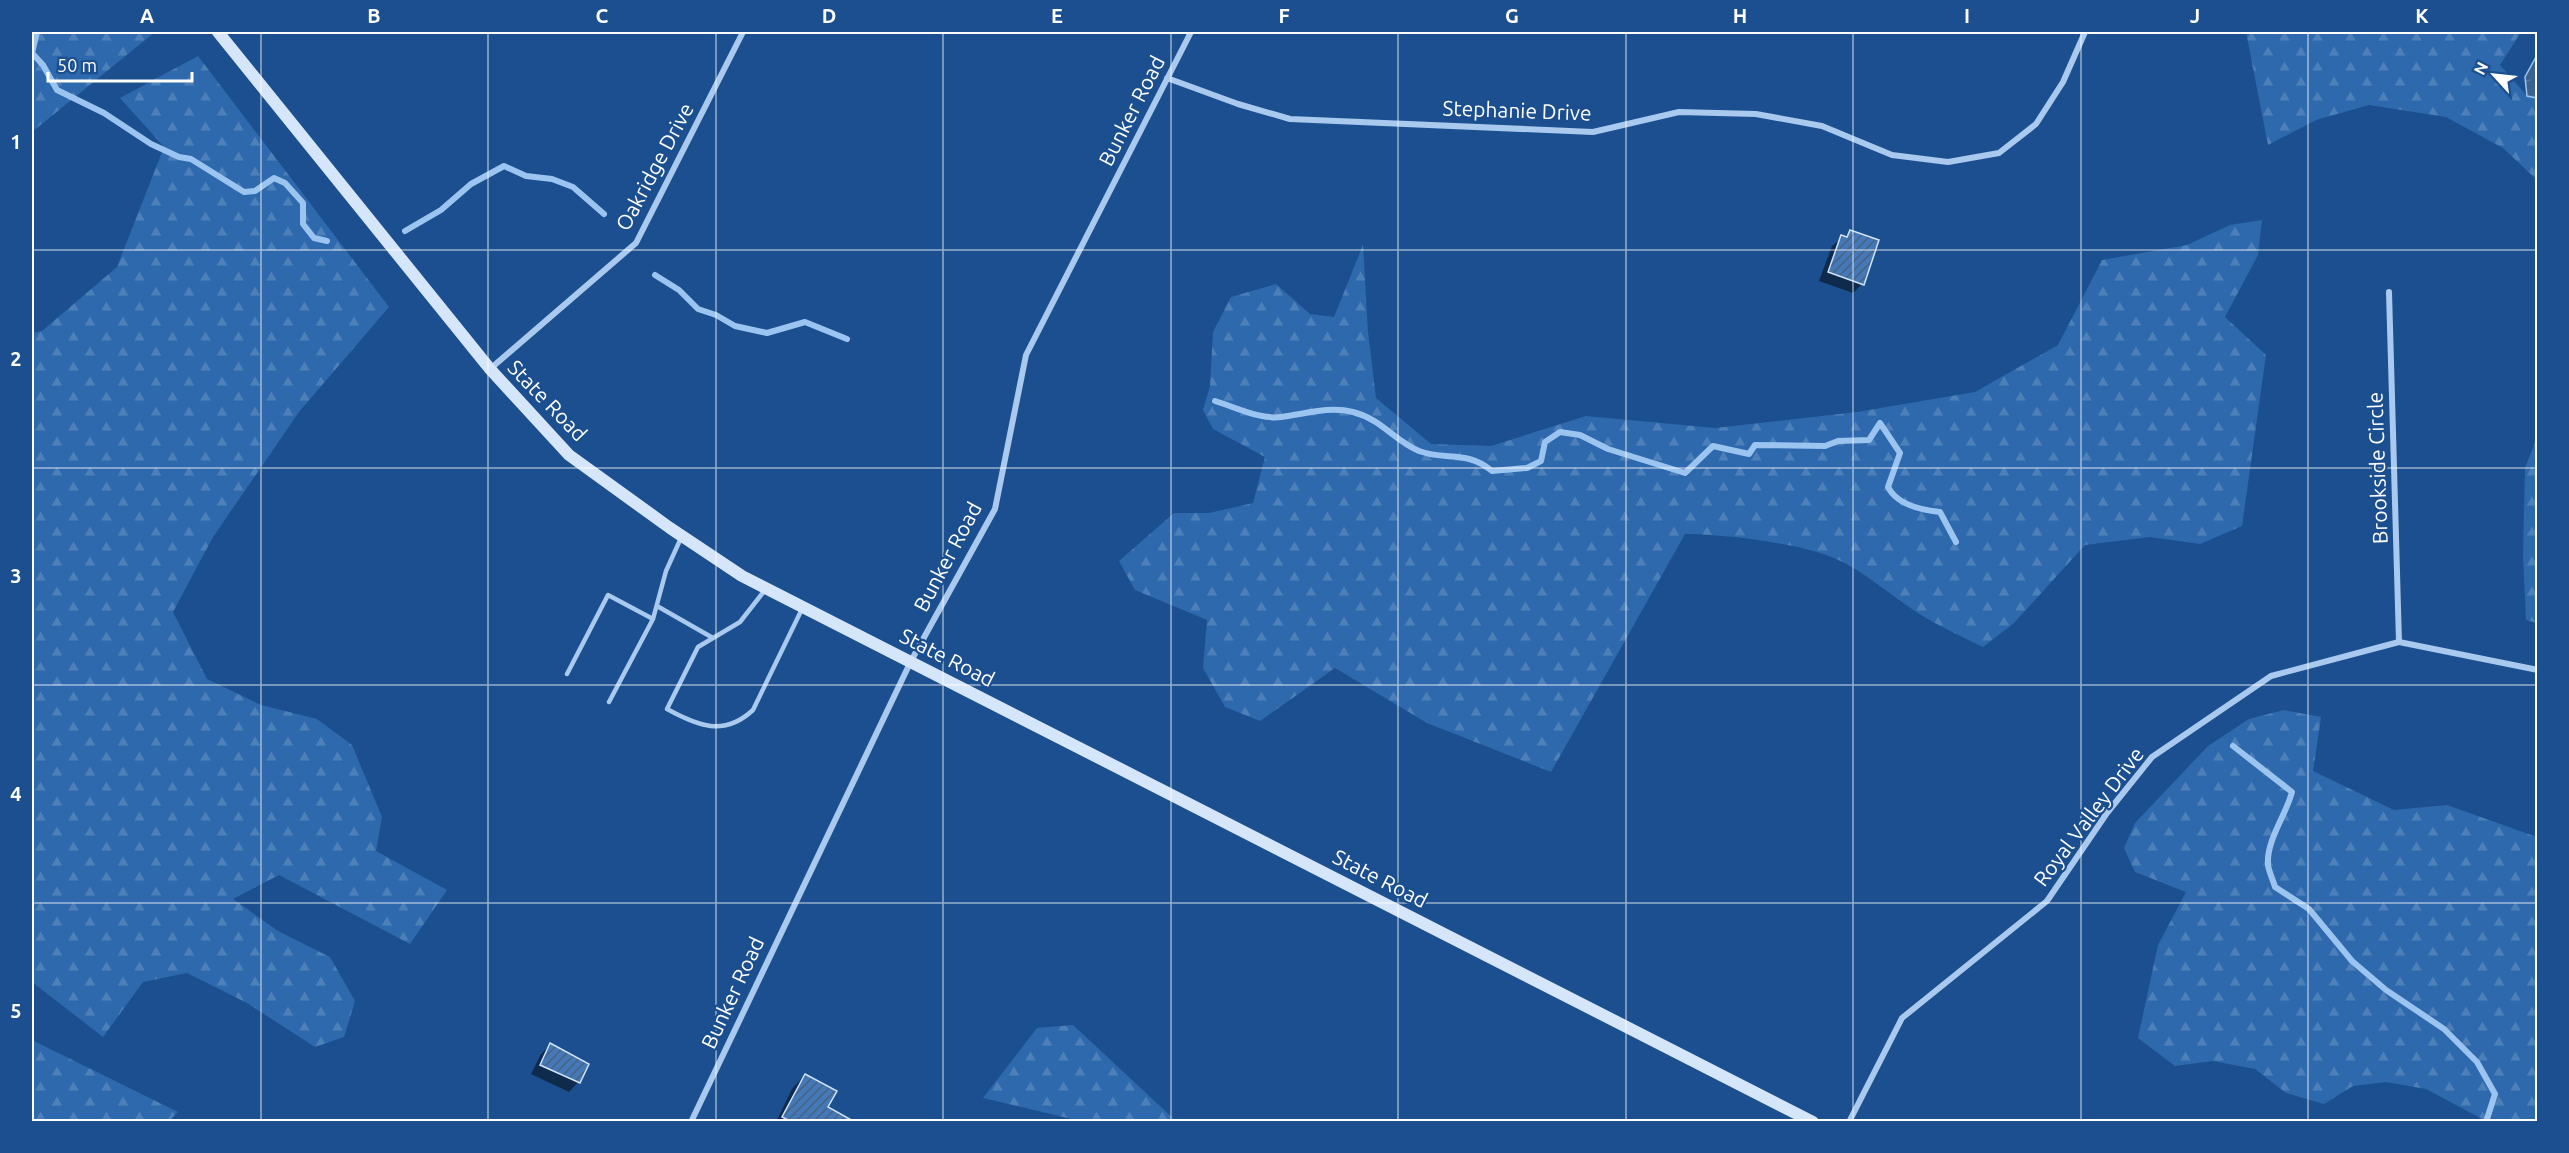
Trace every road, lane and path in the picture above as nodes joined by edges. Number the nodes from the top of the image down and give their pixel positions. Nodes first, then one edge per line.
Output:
1 (218, 32) edge
2 (743, 32) edge
3 (1191, 32) edge
4 (2085, 32) edge
5 (1167, 78) junction
6 (2389, 292) dead end
7 (490, 369) junction
8 (682, 536) junction
9 (766, 588) junction
10 (657, 606) junction
11 (803, 607) junction
12 (653, 619) junction
13 (713, 638) junction
14 (2399, 642) junction
15 (911, 661) junction
16 (2538, 670) edge
17 (567, 674) dead end
18 (609, 702) dead end
19 (691, 1122) edge
20 (1813, 1122) edge
21 (1849, 1122) edge

1 - 7 main road, State Road
2 - 7 street, Oakridge Drive
3 - 5 street, Bunker Road
4 - 5 street, Stephanie Drive
5 - 15 street, Bunker Road
6 - 14 street, Brookside Circle
7 - 8 main road, State Road
8 - 9 main road, State Road
8 - 10 lane
9 - 11 main road, State Road
9 - 13 lane
10 - 12 lane
10 - 13 lane
11 - 13 lane
11 - 15 main road, State Road
12 - 17 lane
12 - 18 lane
14 - 16 street, Royal Valley Drive
14 - 21 street, Royal Valley Drive
15 - 19 street, Bunker Road
15 - 20 main road, State Road

